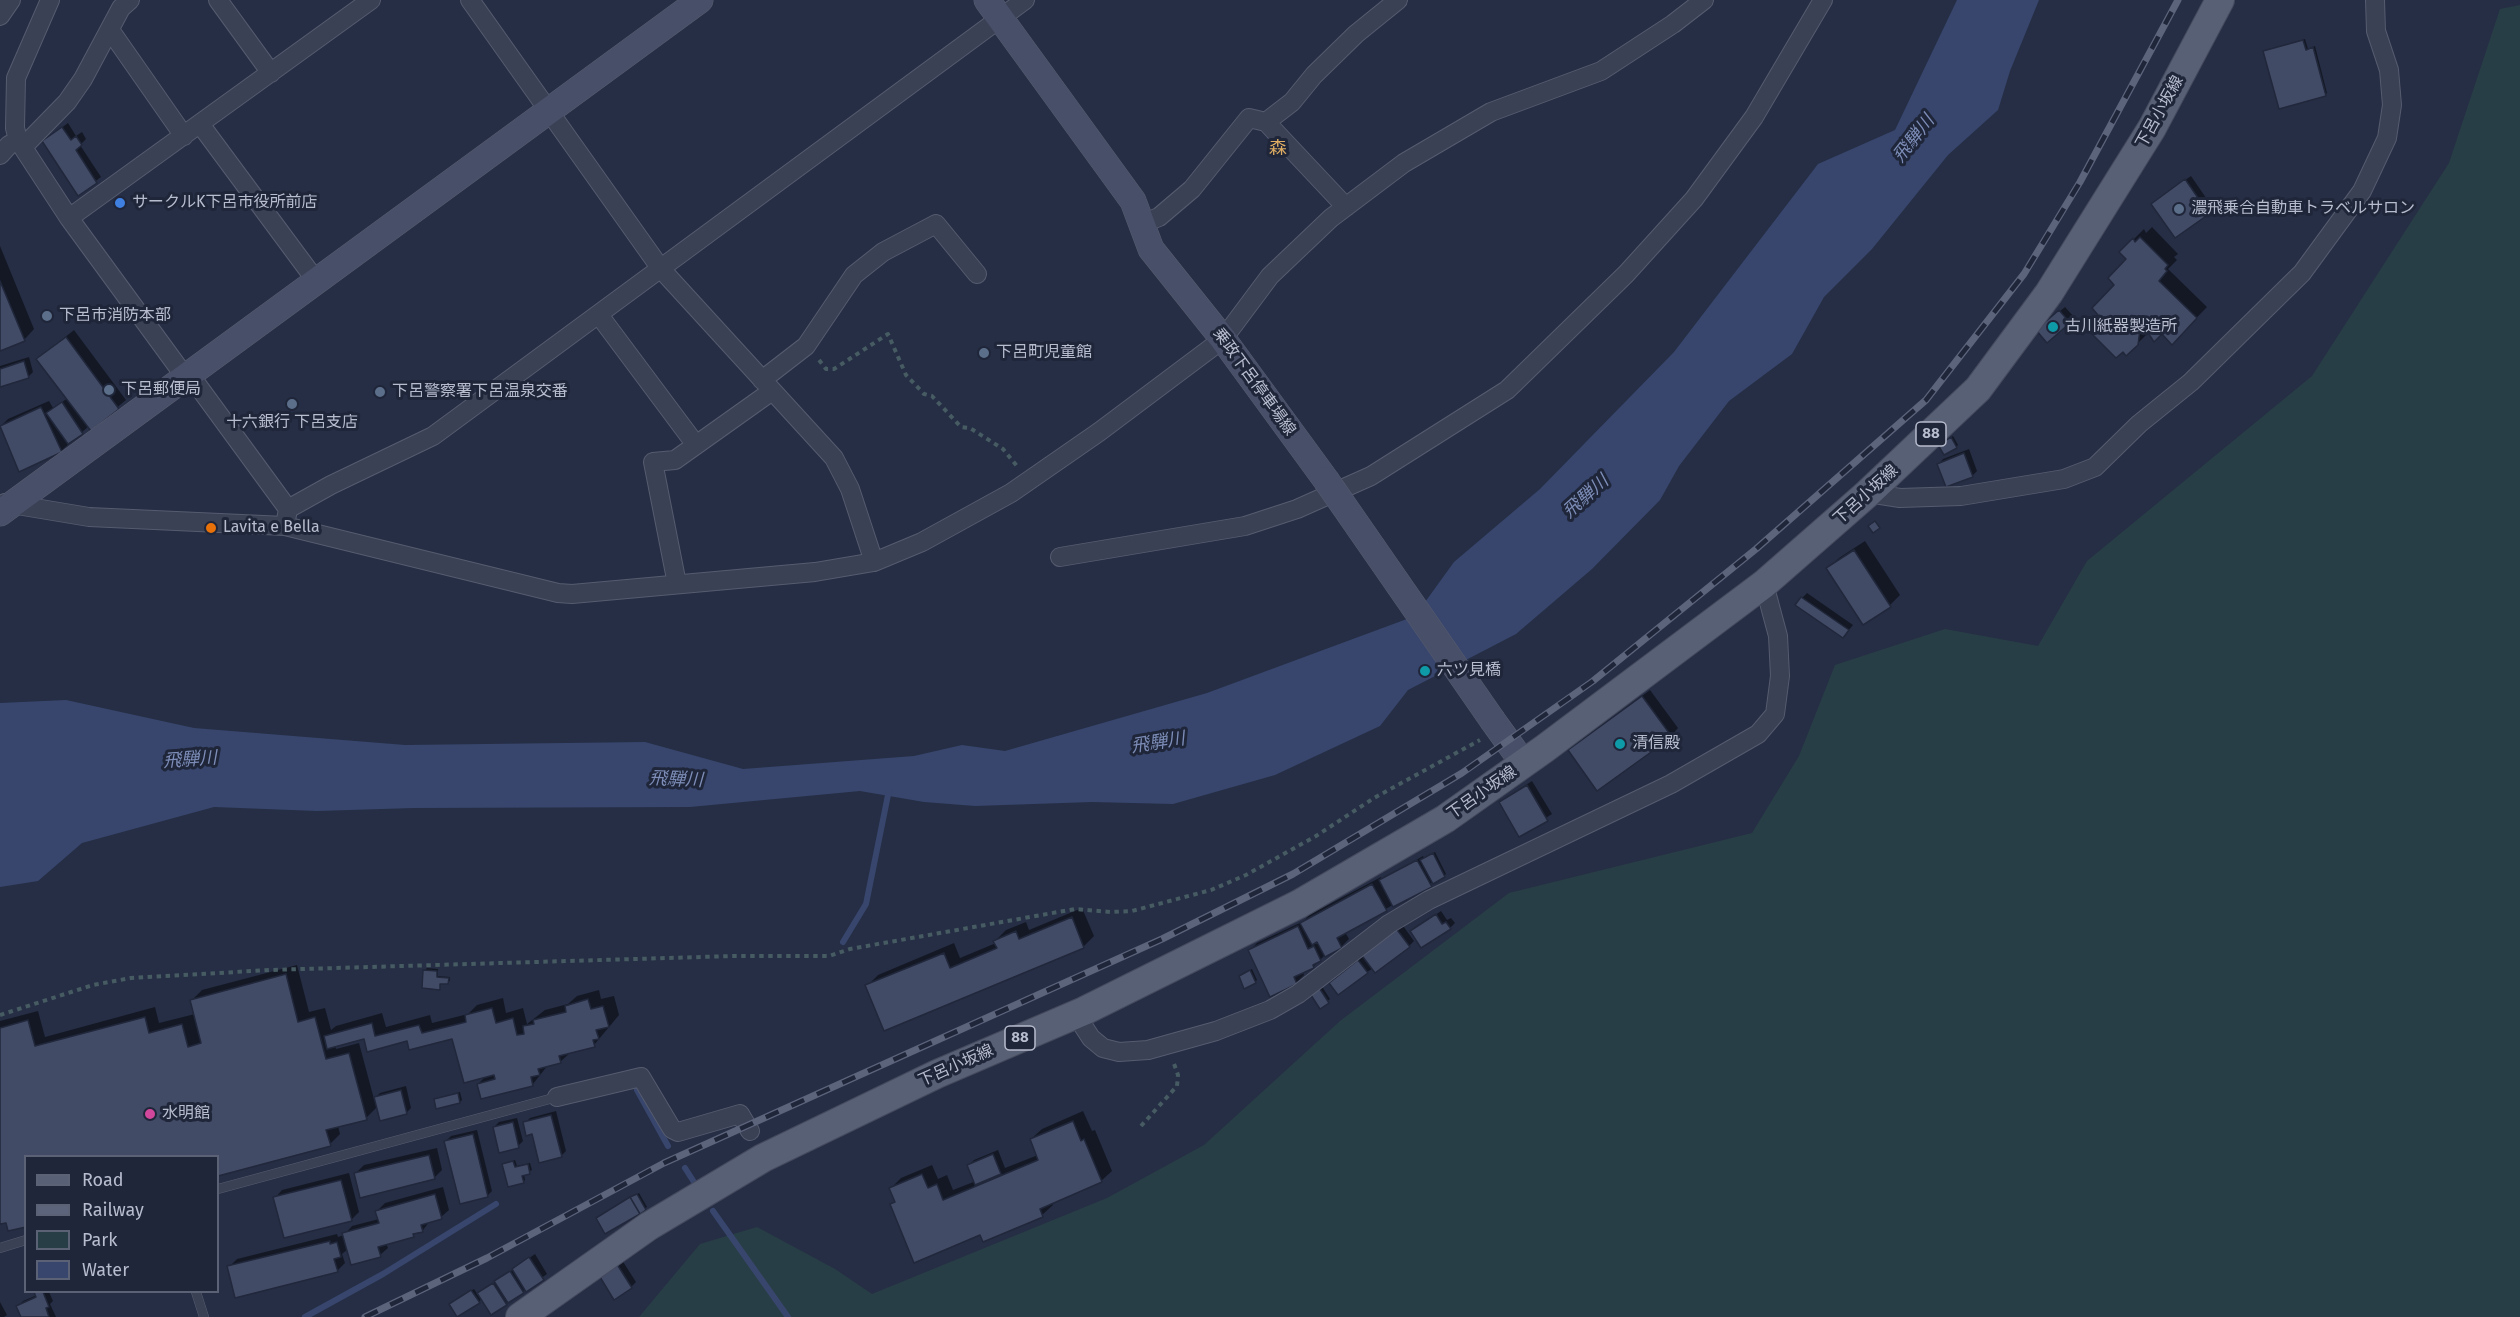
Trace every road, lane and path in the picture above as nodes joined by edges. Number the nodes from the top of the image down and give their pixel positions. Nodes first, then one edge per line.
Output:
1 (11, 0) edge
2 (50, 0) edge
3 (130, 0) edge
4 (218, 0) edge
5 (371, 0) edge
6 (470, 0) edge
7 (700, 0) edge
8 (1025, 0) edge
9 (1398, 0) edge
10 (1704, 0) edge
11 (1823, 0) edge
12 (2220, 0) edge
13 (2375, 0) edge
14 (994, 9) edge
15 (0, 16) edge
16 (110, 30) junction
17 (271, 73) junction
18 (548, 112) junction
19 (1266, 122) junction
20 (200, 124) junction
21 (184, 136) junction
22 (20, 143) junction
23 (0, 155) edge
24 (1346, 207) junction
25 (69, 218) junction
26 (1141, 224) junction
27 (661, 269) junction
28 (976, 274) dead end
29 (317, 282) junction
30 (599, 315) junction
31 (1223, 339) junction
32 (807, 346) junction
33 (188, 377) junction
34 (767, 385) junction
35 (696, 446) junction
36 (1029, 481) junction
37 (1868, 493) junction
38 (4, 507) edge
39 (286, 518) junction
40 (1060, 557) dead end
41 (874, 562) junction
42 (678, 584) junction
43 (1764, 584) junction
44 (1496, 725) junction
45 (1524, 764) junction
46 (0, 1015) edge
47 (1076, 1015) junction
48 (1168, 1045) junction
49 (557, 1097) joint
50 (1141, 1126) dead end
51 (750, 1131) dead end
52 (219, 1189) edge
53 (24, 1241) edge
54 (0, 1248) edge
55 (196, 1293) edge
56 (204, 1317) edge
57 (520, 1317) edge

1 - 15 street
2 - 22 street
3 - 16 street
4 - 17 street
5 - 17 street
6 - 18 street
7 - 18 main road
8 - 14 street
9 - 19 street
10 - 24 street
11 - 40 street
12 - 37 main road, 下呂小坂線 / 88
13 - 37 street
14 - 26 main road, 乗政下呂停車場線
14 - 27 street
16 - 21 street
16 - 22 street
17 - 20 street
18 - 27 street
18 - 29 main road
19 - 24 street
19 - 26 street
20 - 21 street
20 - 29 street
21 - 25 street
22 - 23 street
22 - 25 street
24 - 31 street
25 - 33 street
26 - 31 main road, 乗政下呂停車場線
27 - 30 street
27 - 34 street
28 - 32 street
29 - 33 main road
30 - 35 street
30 - 39 street
31 - 36 street
31 - 44 main road, 乗政下呂停車場線, bridge
32 - 34 street
32 - 36 path
33 - 38 main road
33 - 39 street
34 - 35 street
34 - 41 street
35 - 42 street
36 - 41 street
37 - 43 main road, 下呂小坂線 / 88
38 - 39 street
39 - 42 street
41 - 42 street
43 - 45 main road, 下呂小坂線 / 88
43 - 48 street
44 - 45 main road, 乗政下呂停車場線
44 - 46 path
45 - 47 main road, 下呂小坂線 / 88
47 - 48 street
47 - 57 main road, 下呂小坂線 / 88
48 - 50 path
49 - 51 street
49 - 52 lane
53 - 54 lane
55 - 56 lane

